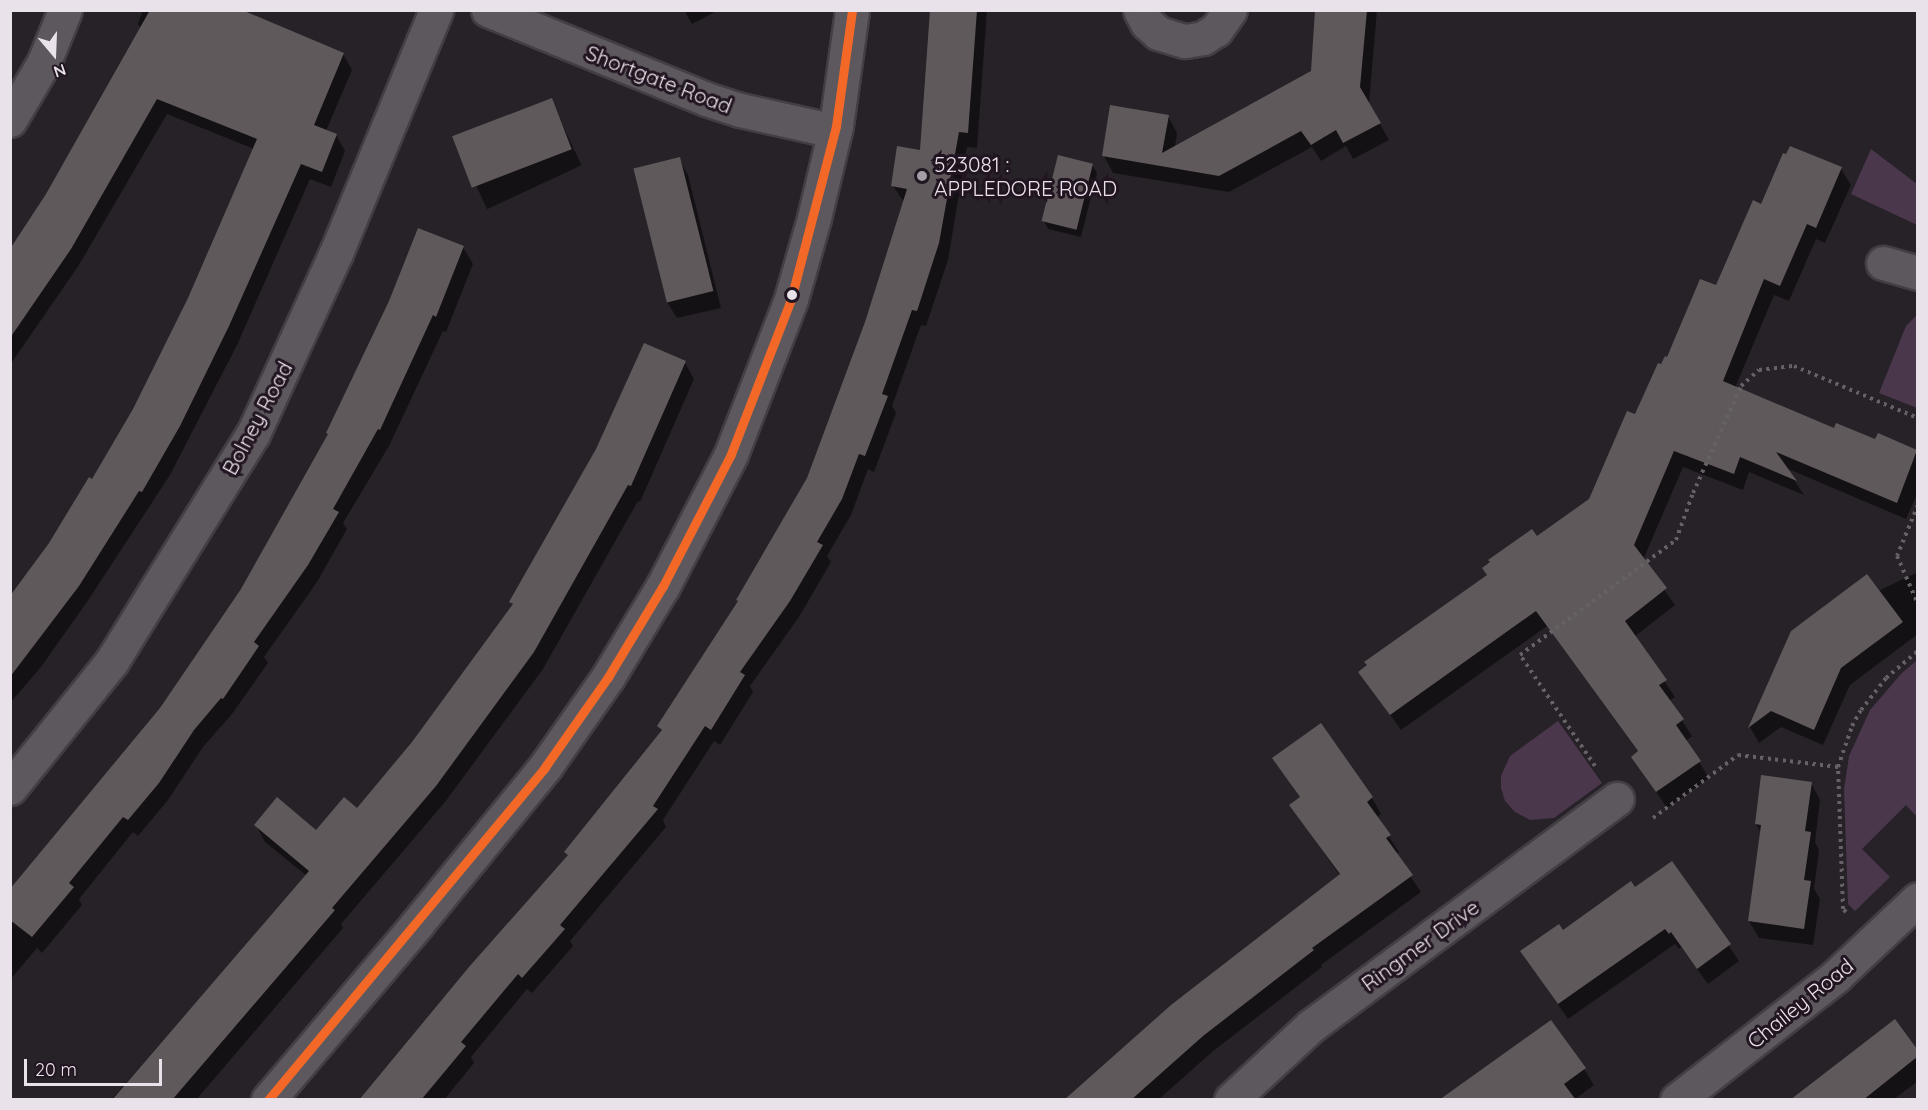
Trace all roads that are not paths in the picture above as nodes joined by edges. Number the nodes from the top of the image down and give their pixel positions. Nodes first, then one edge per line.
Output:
1 (65, 10) edge
2 (436, 10) edge
3 (488, 10) edge
4 (852, 10) edge
5 (1140, 10) edge
6 (1230, 10) edge
7 (10, 120) edge
8 (835, 131) junction
9 (1882, 263) dead end
10 (1917, 273) edge
11 (10, 788) edge
12 (1617, 799) road end
13 (1917, 899) edge
14 (268, 1100) edge
15 (1230, 1100) edge
16 (1677, 1100) edge

1 - 7 street
2 - 11 street, Bolney Road
3 - 8 street, Shortgate Road
4 - 8 street
5 - 6 street
8 - 14 street
9 - 10 street
12 - 15 street, Ringmer Drive
13 - 16 street, Chailey Road

